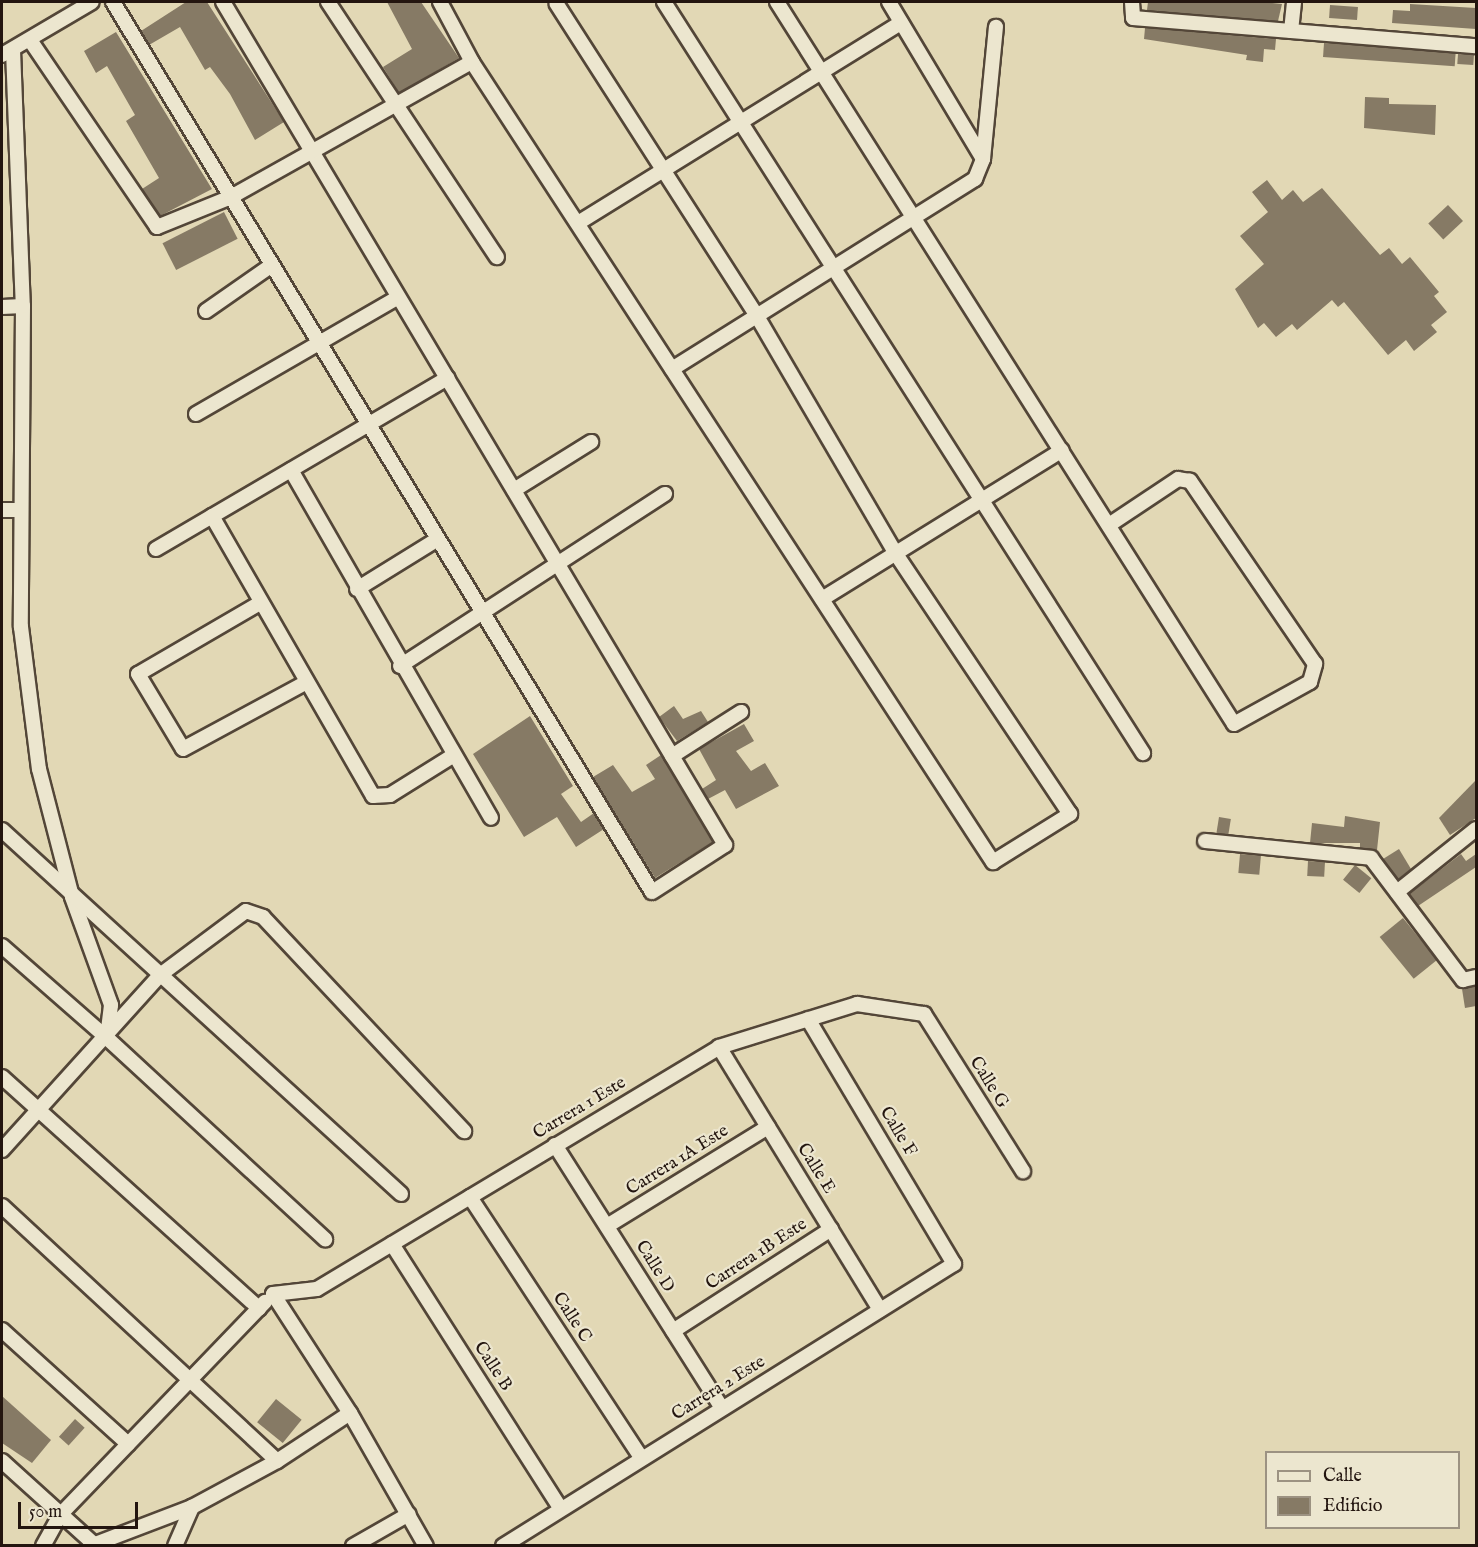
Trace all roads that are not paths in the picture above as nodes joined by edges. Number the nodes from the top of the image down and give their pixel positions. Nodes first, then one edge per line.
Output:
1 (92, 2) edge
2 (113, 2) edge
3 (224, 2) edge
4 (328, 2) edge
5 (440, 2) edge
6 (664, 2) edge
7 (777, 2) edge
8 (889, 2) edge
9 (1132, 2) edge
10 (1294, 2) edge
11 (557, 4) dead end
12 (901, 22) junction
13 (996, 27) dead end
14 (1291, 31) junction
15 (30, 40) junction
16 (1476, 46) edge
17 (7, 52) edge
18 (472, 62) junction
19 (820, 73) junction
20 (396, 104) junction
21 (741, 122) junction
22 (313, 152) junction
23 (983, 159) junction
24 (662, 171) junction
25 (231, 197) junction
26 (916, 216) junction
27 (578, 223) junction
28 (496, 257) dead end
29 (272, 265) junction
30 (834, 267) junction
31 (397, 298) junction
32 (23, 306) junction
33 (2, 307) edge
34 (206, 311) dead end
35 (757, 316) junction
36 (317, 344) junction
37 (672, 369) junction
38 (447, 378) junction
39 (196, 414) dead end
40 (369, 424) junction
41 (591, 442) dead end
42 (1062, 450) junction
43 (291, 470) junction
44 (514, 490) junction
45 (665, 494) dead end
46 (983, 501) junction
47 (2, 510) edge
48 (21, 510) junction
49 (212, 516) junction
50 (1109, 525) junction
51 (438, 539) junction
52 (156, 549) dead end
53 (896, 554) junction
54 (559, 566) junction
55 (357, 589) junction
56 (822, 599) junction
57 (260, 603) junction
58 (483, 613) junction
59 (400, 666) junction
60 (305, 683) junction
61 (741, 712) dead end
62 (1143, 753) dead end
63 (454, 755) junction
64 (672, 756) junction
65 (491, 818) dead end
66 (1476, 829) edge
67 (2, 830) edge
68 (1205, 841) dead end
69 (1397, 892) junction
70 (72, 897) junction
71 (2, 946) edge
72 (160, 975) junction
73 (1470, 978) edge
74 (924, 1014) joint
75 (808, 1019) junction
76 (107, 1038) junction
77 (718, 1047) junction
78 (2, 1077) edge
79 (38, 1111) junction
80 (768, 1127) junction
81 (464, 1131) dead end
82 (555, 1145) junction
83 (2, 1150) edge
84 (1023, 1171) dead end
85 (401, 1194) dead end
86 (470, 1197) junction
87 (2, 1206) edge
88 (607, 1227) junction
89 (831, 1229) junction
90 (325, 1239) dead end
91 (392, 1244) junction
92 (954, 1264) joint
93 (273, 1294) junction
94 (259, 1308) junction
95 (880, 1310) junction
96 (2, 1330) edge
97 (673, 1331) junction
98 (192, 1377) junction
99 (722, 1408) junction
100 (350, 1413) junction
101 (128, 1444) junction
102 (642, 1459) junction
103 (2, 1461) edge
104 (277, 1461) junction
105 (192, 1507) junction
106 (561, 1509) junction
107 (409, 1514) junction
108 (60, 1515) junction
109 (43, 1545) edge
110 (92, 1545) edge
111 (175, 1545) edge
112 (353, 1545) edge
113 (426, 1545) edge
114 (503, 1545) edge

1 - 15 street
2 - 25 street
3 - 22 street
4 - 20 street
5 - 18 street
6 - 21 street
7 - 19 street
8 - 12 street
9 - 14 street
10 - 14 street
11 - 24 street
12 - 19 street
12 - 23 street
13 - 23 street
14 - 16 street
15 - 17 street
15 - 25 street
17 - 32 street
18 - 20 street
18 - 27 street
19 - 21 street
19 - 26 street
20 - 22 street
20 - 28 street
21 - 24 street
21 - 30 street
22 - 25 street
22 - 31 street
23 - 26 street
24 - 27 street
24 - 35 street
25 - 29 street
26 - 30 street
26 - 42 street
27 - 37 street
29 - 34 street
29 - 36 street
30 - 35 street
30 - 46 street
31 - 36 street
31 - 38 street
32 - 33 street
32 - 48 street
35 - 37 street
35 - 53 street
36 - 39 street
36 - 40 street
37 - 56 street
38 - 40 street
38 - 44 street
40 - 43 street
40 - 51 street
41 - 44 street
42 - 46 street
42 - 50 street
43 - 49 street
43 - 55 street
44 - 54 street
45 - 54 street
46 - 53 street
46 - 62 street
47 - 48 street
48 - 70 street
49 - 52 street
49 - 57 street
50 - 50 street
51 - 55 street
51 - 58 street
53 - 56 street
53 - 56 street
54 - 58 street
54 - 64 street
55 - 59 street
57 - 60 street
57 - 60 street
58 - 59 street
58 - 64 street
59 - 63 street
60 - 63 street
61 - 64 street
63 - 65 street
66 - 69 street
67 - 70 street
68 - 69 street
69 - 73 street
70 - 72 street
70 - 76 street
71 - 76 street
72 - 76 street
72 - 81 street
72 - 85 street
74 - 75 street, Carrera 1 Este
74 - 84 street, Calle G
75 - 77 street, Carrera 1 Este
75 - 92 street, Calle F
76 - 79 street
76 - 90 street
77 - 80 street, Calle E
77 - 82 street, Carrera 1 Este
78 - 79 street
79 - 83 street
79 - 94 street
80 - 88 street, Carrera 1A Este
80 - 89 street, Calle E
82 - 86 street, Carrera 1 Este
82 - 88 street, Calle D
86 - 91 street, Carrera 1 Este
86 - 102 street, Calle C
87 - 98 street
88 - 97 street, Calle D
89 - 95 street, Calle E
89 - 97 street, Carrera 1B Este
91 - 93 street, Carrera 1 Este
91 - 106 street, Calle B
92 - 95 street, Carrera 2 Este
93 - 94 street
93 - 100 street
94 - 98 street
95 - 99 street, Carrera 2 Este
96 - 101 street
97 - 99 street, Calle D
98 - 101 street
98 - 104 street
99 - 102 street, Carrera 2 Este
100 - 104 street
100 - 107 street
101 - 108 street
102 - 106 street, Carrera 2 Este
103 - 108 street
104 - 105 street
105 - 110 street
105 - 111 street
106 - 114 street, Carrera 2 Este
107 - 112 street
107 - 113 street
108 - 109 street
108 - 110 street

